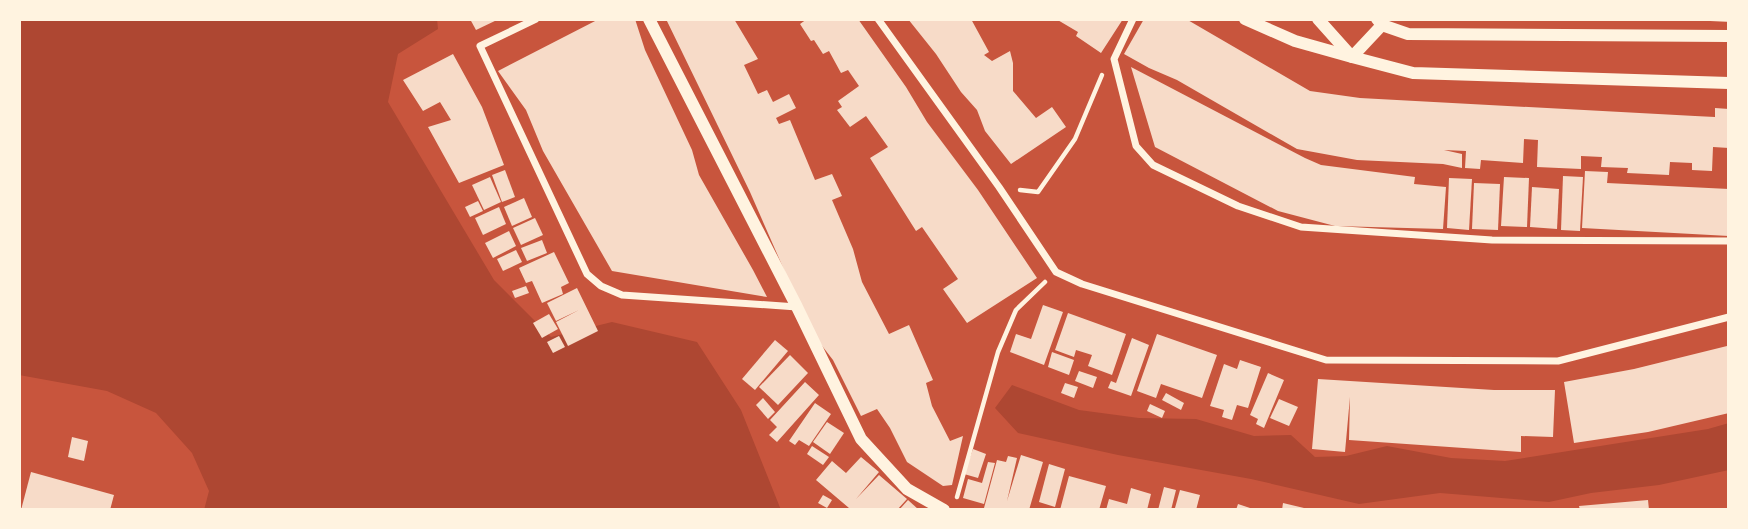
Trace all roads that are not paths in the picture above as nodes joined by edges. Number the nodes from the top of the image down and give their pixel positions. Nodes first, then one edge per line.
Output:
1 (536, 19) edge
2 (649, 19) edge
3 (878, 19) edge
4 (1133, 19) edge
5 (1245, 19) edge
6 (1318, 19) edge
7 (1380, 22) edge
8 (1729, 36) edge
9 (1352, 57) junction
10 (1729, 83) edge
11 (1729, 241) edge
12 (797, 307) junction
13 (1729, 317) edge
14 (937, 509) edge

1 - 12 street
2 - 12 street
3 - 13 street
4 - 11 street
5 - 9 street
6 - 9 street
7 - 8 street
7 - 9 street
9 - 10 street
12 - 14 street

